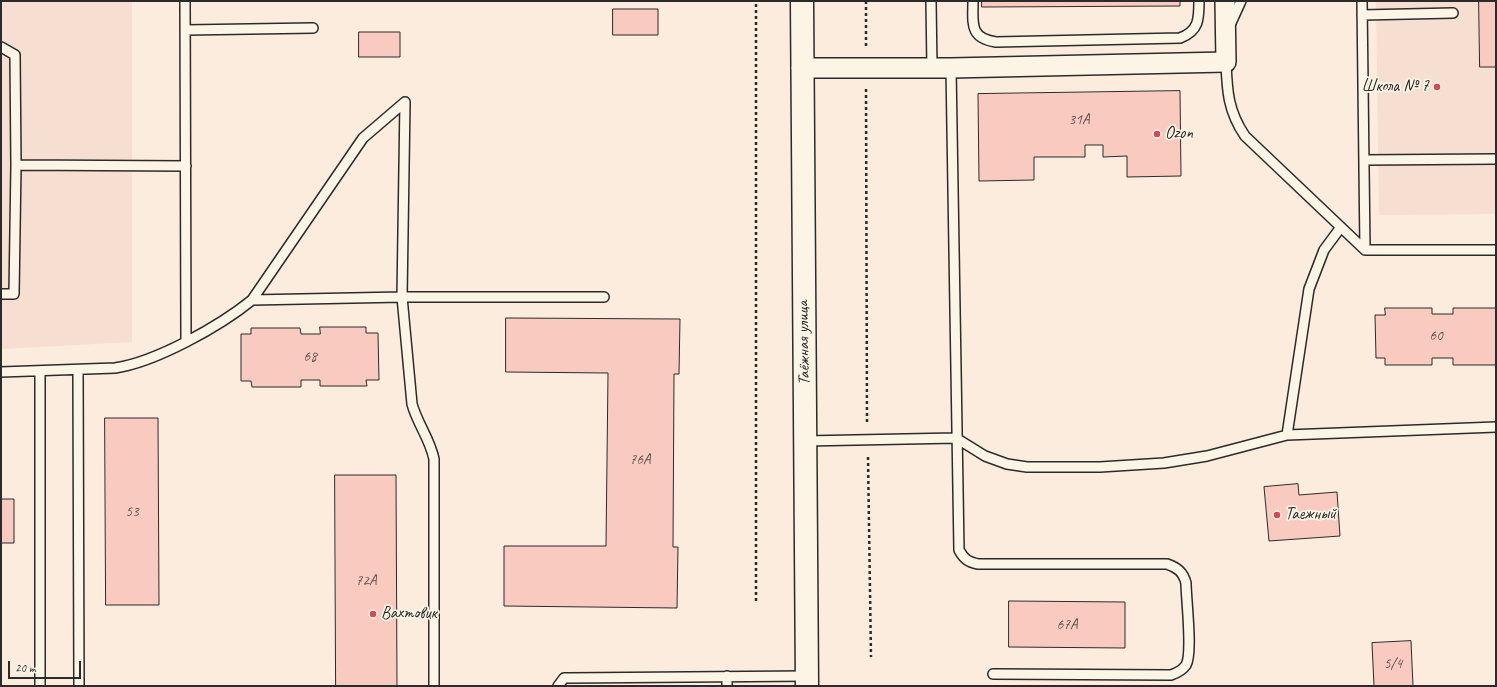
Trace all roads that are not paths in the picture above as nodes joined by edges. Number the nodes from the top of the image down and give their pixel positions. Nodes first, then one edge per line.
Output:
1 (185, 1) edge
2 (802, 1) edge
3 (931, 1) edge
4 (973, 1) edge
5 (1199, 1) edge
6 (1225, 1) edge
7 (1241, 1) edge
8 (1362, 1) edge
9 (1453, 13) dead end
10 (1362, 15) junction
11 (313, 28) dead end
12 (186, 30) junction
13 (1, 47) edge
14 (1226, 55) junction
15 (801, 68) junction
16 (932, 68) junction
17 (951, 68) junction
18 (1496, 159) edge
19 (1364, 160) junction
20 (16, 165) junction
21 (186, 166) junction
22 (1340, 227) junction
23 (1365, 250) junction
24 (1496, 250) edge
25 (1, 294) edge
26 (402, 297) junction
27 (604, 297) dead end
28 (252, 300) junction
29 (186, 341) junction
30 (78, 370) junction
31 (40, 371) junction
32 (1, 372) edge
33 (1496, 427) edge
34 (1287, 435) junction
35 (956, 438) junction
36 (805, 441) junction
37 (993, 674) dead end
38 (727, 676) junction
39 (807, 681) edge
40 (40, 686) edge
41 (79, 686) edge
42 (434, 686) edge
43 (558, 686) edge
44 (727, 686) edge

1 - 12 lane
2 - 15 street, Таёжная улица
3 - 16 lane
4 - 5 lane
6 - 14 street
7 - 14 lane
8 - 10 lane
9 - 10 lane
10 - 19 lane
11 - 12 lane
12 - 21 lane
13 - 20 lane
14 - 17 street
14 - 22 lane
15 - 16 street
15 - 36 street, Таёжная улица
16 - 17 street
17 - 35 lane
18 - 19 lane
19 - 23 lane
20 - 21 lane
20 - 25 lane
21 - 29 lane
22 - 23 lane
22 - 34 lane
23 - 24 lane
26 - 27 lane
26 - 28 lane
26 - 28 lane
26 - 42 lane
28 - 29 lane
29 - 30 lane
30 - 31 lane
30 - 41 lane
31 - 32 lane
31 - 40 lane
33 - 34 lane
34 - 35 lane
35 - 36 lane
35 - 37 lane
36 - 39 street, Таёжная улица
38 - 39 lane
38 - 43 lane
38 - 44 lane

